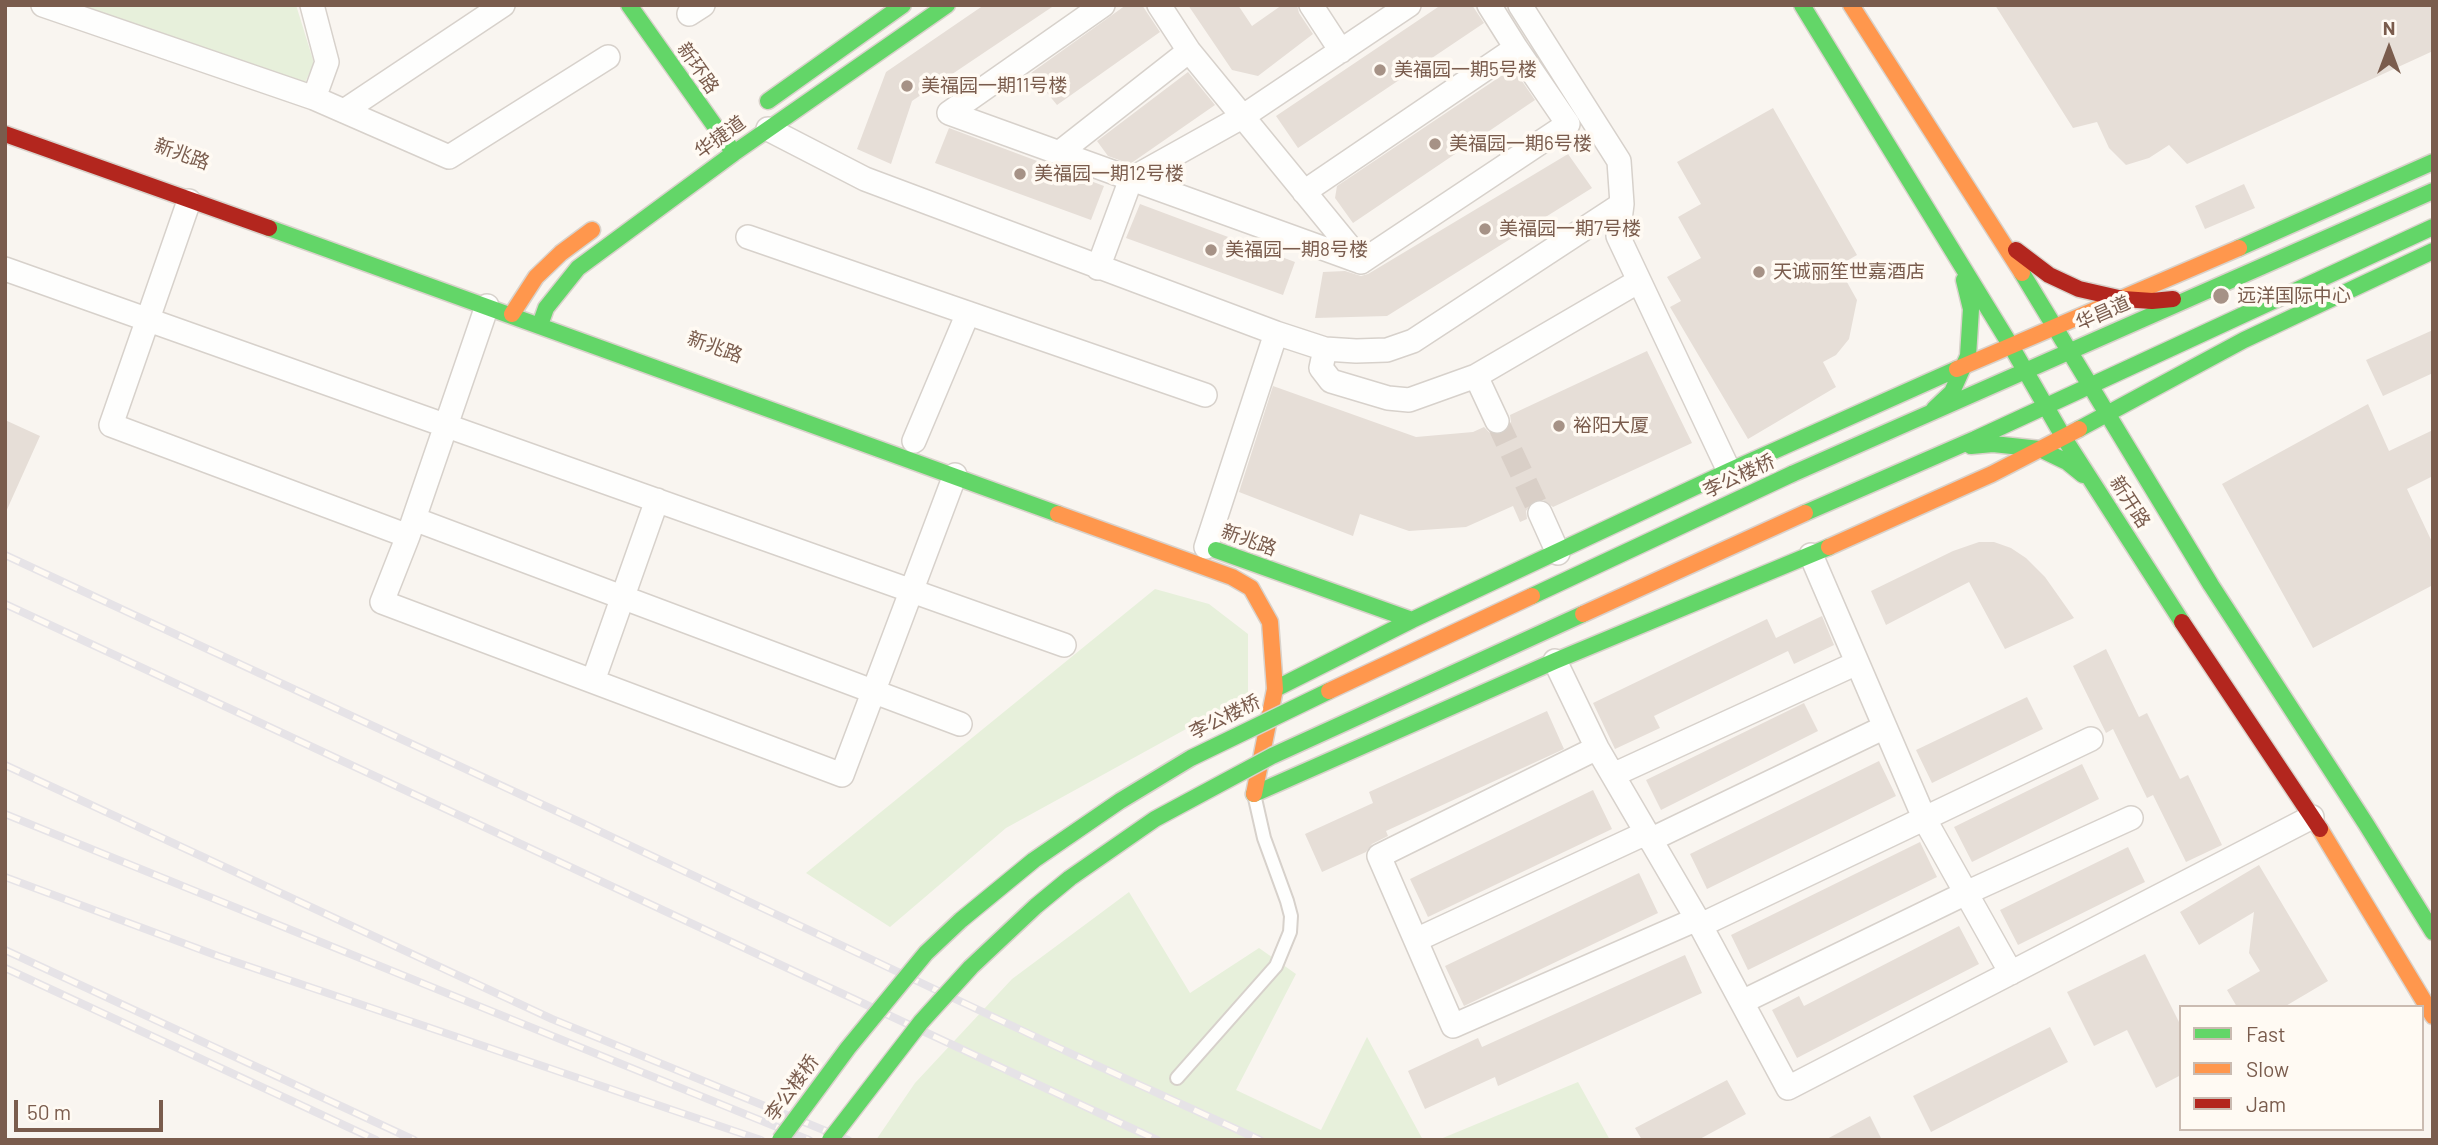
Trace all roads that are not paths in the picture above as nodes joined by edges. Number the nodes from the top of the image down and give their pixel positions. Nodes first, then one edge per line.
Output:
1 (43, 5) edge
2 (312, 5) edge
3 (503, 5) edge
4 (629, 5) edge
5 (903, 5) edge
6 (947, 5) edge
7 (1102, 5) edge
8 (1159, 5) edge
9 (1311, 5) edge
10 (1409, 5) edge
11 (1489, 5) edge
12 (1520, 5) edge
13 (1802, 5) edge
14 (1851, 5) edge
15 (67, 9) edge
16 (1516, 48) junction
17 (1189, 51) junction
18 (1341, 51) junction
19 (608, 57) dead end
20 (314, 98) junction
21 (344, 111) junction
22 (1242, 117) junction
23 (760, 121) junction
24 (5, 134) edge
25 (734, 153) junction
26 (1059, 153) junction
27 (2433, 162) edge
28 (1131, 179) junction
29 (2433, 191) edge
30 (1304, 192) junction
31 (189, 201) junction
32 (1622, 204) junction
33 (603, 222) dead end
34 (1994, 227) junction
35 (2433, 227) edge
36 (748, 237) dead end
37 (2433, 251) edge
38 (1955, 256) junction
39 (1361, 262) junction
40 (1098, 268) junction
41 (5, 269) edge
42 (1639, 281) junction
43 (2191, 296) junction
44 (514, 297) junction
45 (2019, 299) dead end
46 (2123, 299) junction
47 (487, 306) junction
48 (553, 311) junction
49 (968, 313) junction
50 (512, 314) junction
51 (149, 320) junction
52 (540, 325) junction
53 (2054, 328) junction
54 (2208, 330) junction
55 (1276, 333) junction
56 (2021, 347) junction
57 (1325, 349) junction
58 (2070, 351) junction
59 (1965, 365) junction
60 (1476, 376) junction
61 (2091, 385) junction
62 (1205, 395) dead end
63 (1933, 410) junction
64 (2043, 412) junction
65 (2108, 415) junction
66 (1497, 421) tunnel mouth
67 (447, 425) junction
68 (2082, 428) junction
69 (2064, 438) junction
70 (914, 441) dead end
71 (1952, 449) junction
72 (2040, 449) junction
73 (1730, 471) junction
74 (2143, 471) junction
75 (1792, 474) joint
76 (955, 475) junction
77 (2099, 494) junction
78 (657, 500) junction
79 (1540, 513) tunnel mouth
80 (411, 527) junction
81 (1200, 545) joint
82 (1558, 553) junction
83 (1811, 555) junction
84 (913, 591) junction
85 (623, 597) junction
86 (1412, 620) junction
87 (1064, 645) dead end
88 (1555, 661) junction
89 (1857, 663) junction
90 (593, 681) junction
91 (1275, 689) junction
92 (875, 690) junction
93 (1448, 709) junction
94 (960, 723) dead end
95 (1885, 727) junction
96 (2091, 739) dead end
97 (1597, 748) junction
98 (1612, 775) junction
99 (1254, 794) junction
100 (2312, 817) junction
101 (2131, 818) dead end
102 (1925, 820) junction
103 (1648, 836) junction
104 (1966, 893) junction
105 (1699, 922) junction
106 (2433, 932) edge
107 (1416, 940) junction
108 (2011, 973) junction
109 (1742, 1002) junction
110 (2433, 1016) edge
111 (1177, 1078) dead end
112 (780, 1140) edge
113 (830, 1140) edge

1 - 15 street
2 - 20 street
3 - 21 street
4 - 25 main road, 新环路
5 - 23 main road, 华捷道
6 - 23 main road, 华捷道
7 - 26 street
8 - 17 street
9 - 18 street
10 - 18 street
11 - 16 street
12 - 32 street
13 - 38 main road, 新开路
14 - 34 main road, 新开路
15 - 20 street
16 - 30 street
16 - 39 street
17 - 22 street
17 - 26 street
18 - 22 street
19 - 21 street
20 - 21 street
22 - 28 street
22 - 30 street
23 - 25 main road, 华捷道
23 - 40 street
24 - 31 main road, 新兆路
25 - 48 main road, 华捷道
26 - 28 street
27 - 46 main road
28 - 39 street
28 - 40 street
29 - 43 main road, 华昌道
30 - 39 street
31 - 47 main road, 新兆路
31 - 51 street
32 - 42 street
32 - 57 street
33 - 44 main road
34 - 45 main road
34 - 46 main road
34 - 53 main road, 新开路
35 - 54 main road
36 - 49 street
37 - 65 main road
38 - 56 main road, 新开路
38 - 59 main road
40 - 55 street
41 - 51 street
42 - 60 street
42 - 73 street
43 - 46 main road
43 - 58 main road, 华昌道
44 - 48 main road
44 - 50 main road
46 - 53 main road
47 - 50 main road, 新兆路
47 - 67 street
48 - 52 main road, 华捷道
49 - 62 street
49 - 70 street
50 - 52 main road, 新兆路
51 - 67 street
51 - 80 street
52 - 76 main road, 新兆路
53 - 56 main road
53 - 58 main road, 新开路
54 - 58 main road
54 - 61 main road
55 - 57 street
55 - 81 street
56 - 58 main road, 华昌道
56 - 58 main road
56 - 59 main road
56 - 63 main road, 华昌道
56 - 64 main road, 新开路
56 - 64 main road
57 - 60 street
58 - 61 main road, 新开路
59 - 63 main road
59 - 73 main road
60 - 66 street
61 - 64 main road
61 - 65 main road, 新开路
63 - 71 main road
63 - 75 main road, 华昌道
64 - 68 main road
64 - 69 main road, 新开路
64 - 71 main road
65 - 68 main road
65 - 74 main road, 新开路
67 - 78 street
67 - 80 street
68 - 69 main road
68 - 74 main road
69 - 72 main road
69 - 77 main road, 新开路
71 - 72 main road
71 - 113 main road, bridge
72 - 77 main road
72 - 83 main road
73 - 82 main road
74 - 106 main road, 新开路
75 - 112 main road, 李公楼桥, bridge
76 - 84 street
76 - 91 main road, 新兆路
77 - 100 main road, 新开路
78 - 84 street
78 - 85 street
79 - 82 street
80 - 85 street
80 - 90 street
81 - 86 main road, 新兆路
82 - 86 main road
83 - 88 main road
83 - 89 street
84 - 87 street
84 - 92 street
85 - 90 street
85 - 92 street
86 - 91 main road
86 - 93 main road
88 - 93 main road
88 - 97 street
89 - 95 street
89 - 98 street
90 - 92 street
91 - 99 main road, 新兆路
92 - 94 street
93 - 99 main road
95 - 102 street
95 - 103 street
96 - 102 street
97 - 98 street
97 - 107 street
98 - 103 street
99 - 111 lane
100 - 108 street
100 - 110 main road, 新开路
101 - 104 street
102 - 104 street
102 - 105 street
103 - 105 street
103 - 107 street
104 - 108 street
104 - 109 street
105 - 107 street
105 - 109 street
108 - 109 street

